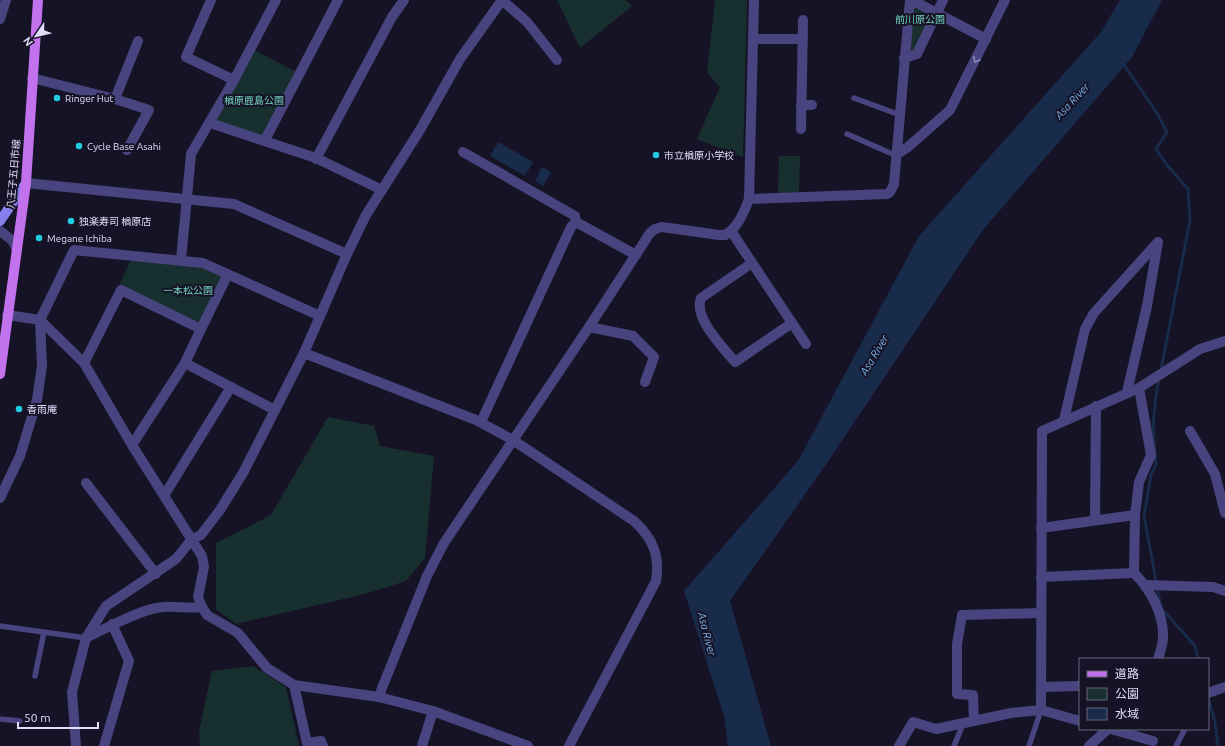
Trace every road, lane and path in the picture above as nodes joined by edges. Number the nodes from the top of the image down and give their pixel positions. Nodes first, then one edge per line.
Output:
1 (6, 0) edge
2 (38, 0) edge
3 (210, 0) edge
4 (276, 0) edge
5 (338, 0) edge
6 (404, 0) edge
7 (502, 0) edge
8 (754, 0) edge
9 (911, 0) edge
10 (943, 0) edge
11 (1006, 0) edge
12 (937, 12) junction
13 (0, 19) edge
14 (803, 20) dead end
15 (753, 38) junction
16 (803, 39) junction
17 (986, 39) junction
18 (138, 41) dead end
19 (904, 58) junction
20 (557, 60) dead end
21 (32, 78) junction
22 (234, 80) junction
23 (854, 98) dead end
24 (115, 99) junction
25 (900, 115) junction
26 (210, 123) junction
27 (801, 129) dead end
28 (847, 134) dead end
29 (265, 140) junction
30 (126, 150) dead end
31 (463, 152) dead end
32 (897, 155) junction
33 (316, 159) junction
34 (26, 183) junction
35 (382, 190) junction
36 (188, 198) junction
37 (749, 199) junction
38 (0, 221) edge
39 (576, 222) junction
40 (0, 231) edge
41 (728, 233) junction
42 (17, 251) junction
43 (347, 254) junction
44 (636, 255) junction
45 (181, 260) junction
46 (752, 263) junction
47 (228, 274) junction
48 (7, 315) junction
49 (320, 316) junction
50 (40, 320) junction
51 (792, 323) junction
52 (589, 327) junction
53 (201, 329) junction
54 (1225, 341) edge
55 (806, 344) dead end
56 (304, 353) junction
57 (84, 363) junction
58 (184, 363) junction
59 (0, 374) edge
60 (645, 382) dead end
61 (231, 387) junction
62 (1139, 388) junction
63 (1127, 392) junction
64 (1096, 406) junction
65 (275, 410) junction
66 (1064, 420) junction
67 (482, 422) junction
68 (1190, 430) dead end
69 (513, 440) junction
70 (132, 445) junction
71 (1225, 470) edge
72 (1215, 474) junction
73 (86, 483) dead end
74 (165, 494) junction
75 (0, 498) edge
76 (1225, 513) edge
77 (1135, 515) junction
78 (1094, 520) junction
79 (1042, 528) junction
80 (192, 539) junction
81 (1134, 573) junction
82 (156, 574) junction
83 (1041, 578) junction
84 (1146, 585) junction
85 (1225, 591) edge
86 (202, 607) junction
87 (1041, 613) junction
88 (112, 624) junction
89 (0, 626) edge
90 (44, 632) junction
91 (86, 638) junction
92 (1158, 658) edge
93 (35, 676) dead end
94 (294, 685) junction
95 (1079, 686) edge
96 (1041, 687) junction
97 (1225, 687) edge
98 (1209, 693) edge
99 (379, 697) junction
100 (1041, 710) junction
101 (433, 711) junction
102 (0, 719) edge
103 (974, 720) junction
104 (1079, 720) edge
105 (20, 721) dead end
106 (963, 724) junction
107 (1115, 730) edge
108 (1185, 730) edge
109 (1153, 741) dead end
110 (76, 746) edge
111 (104, 746) edge
112 (323, 746) edge
113 (422, 746) edge
114 (528, 746) edge
115 (569, 746) edge
116 (900, 746) edge
117 (954, 746) edge
118 (1029, 746) edge
119 (1089, 746) edge
120 (1176, 746) edge

1 - 13 street
2 - 21 main road, 八王子五日市線
3 - 22 street
4 - 22 street
5 - 29 street
6 - 33 street
7 - 20 street
7 - 35 street
8 - 15 street
9 - 12 street
9 - 19 street
10 - 12 street
11 - 17 street
12 - 17 street
12 - 19 street
14 - 16 street
15 - 16 street
15 - 37 street
16 - 27 street
17 -> 32 street
18 - 24 street
19 - 25 street
21 - 24 street
21 - 34 main road, 八王子五日市線
22 - 26 street
23 - 25 lane
24 - 30 street
25 - 32 street
26 - 29 street
26 - 36 street
28 - 32 lane
29 - 33 street
31 - 39 street
32 - 37 street
33 - 35 street
34 - 36 street
34 - 38 main road
34 - 42 main road, 八王子五日市線
35 - 43 street
36 - 43 street
36 - 45 street
37 - 41 street
39 - 44 street
39 - 67 street
40 - 42 street
41 - 44 street
41 - 46 street
42 - 48 main road, 八王子五日市線
43 - 49 street
44 - 52 street
45 - 47 street
45 - 50 street
46 - 51 street
46 - 51 street
47 - 49 street
47 - 53 street
48 - 50 street
48 - 59 main road, 八王子五日市線
49 - 56 street
50 - 57 street
50 - 75 street
51 - 55 street
52 - 60 street
52 - 69 street
53 - 57 street
53 - 58 street
54 - 62 street
56 - 65 street
56 - 67 street
57 - 70 street
58 - 61 street
58 - 70 street
61 - 65 street
61 - 74 street
62 - 63 street
62 - 77 street
63 - 64 street
63 - 66 street
64 - 66 street
64 - 78 street
65 - 80 street
66 - 79 street
67 - 69 street
68 - 72 street
69 - 99 street
69 - 115 street
70 - 74 street
71 - 72 street
72 - 76 street
73 - 82 street
74 - 80 street
77 - 78 street
77 - 81 street
78 - 79 street
79 - 83 street
80 - 82 street
80 - 86 street
81 - 83 street
81 - 84 street
82 - 91 street
83 - 87 street
84 - 85 street
84 - 92 street
86 - 88 street
86 - 94 street
87 - 96 street
87 - 103 street
88 - 91 street
88 - 111 street
89 - 90 lane
90 - 91 lane
90 - 93 lane
91 - 110 street
94 - 99 street
94 - 112 street
95 - 96 street
96 - 100 street
97 - 98 street
99 - 101 street
100 - 103 street
100 - 104 street
100 - 118 lane
101 - 113 street
101 - 114 street
102 - 105 lane
103 - 106 street
106 - 116 street
106 - 117 lane
107 - 109 street
107 - 119 street
108 - 120 lane

